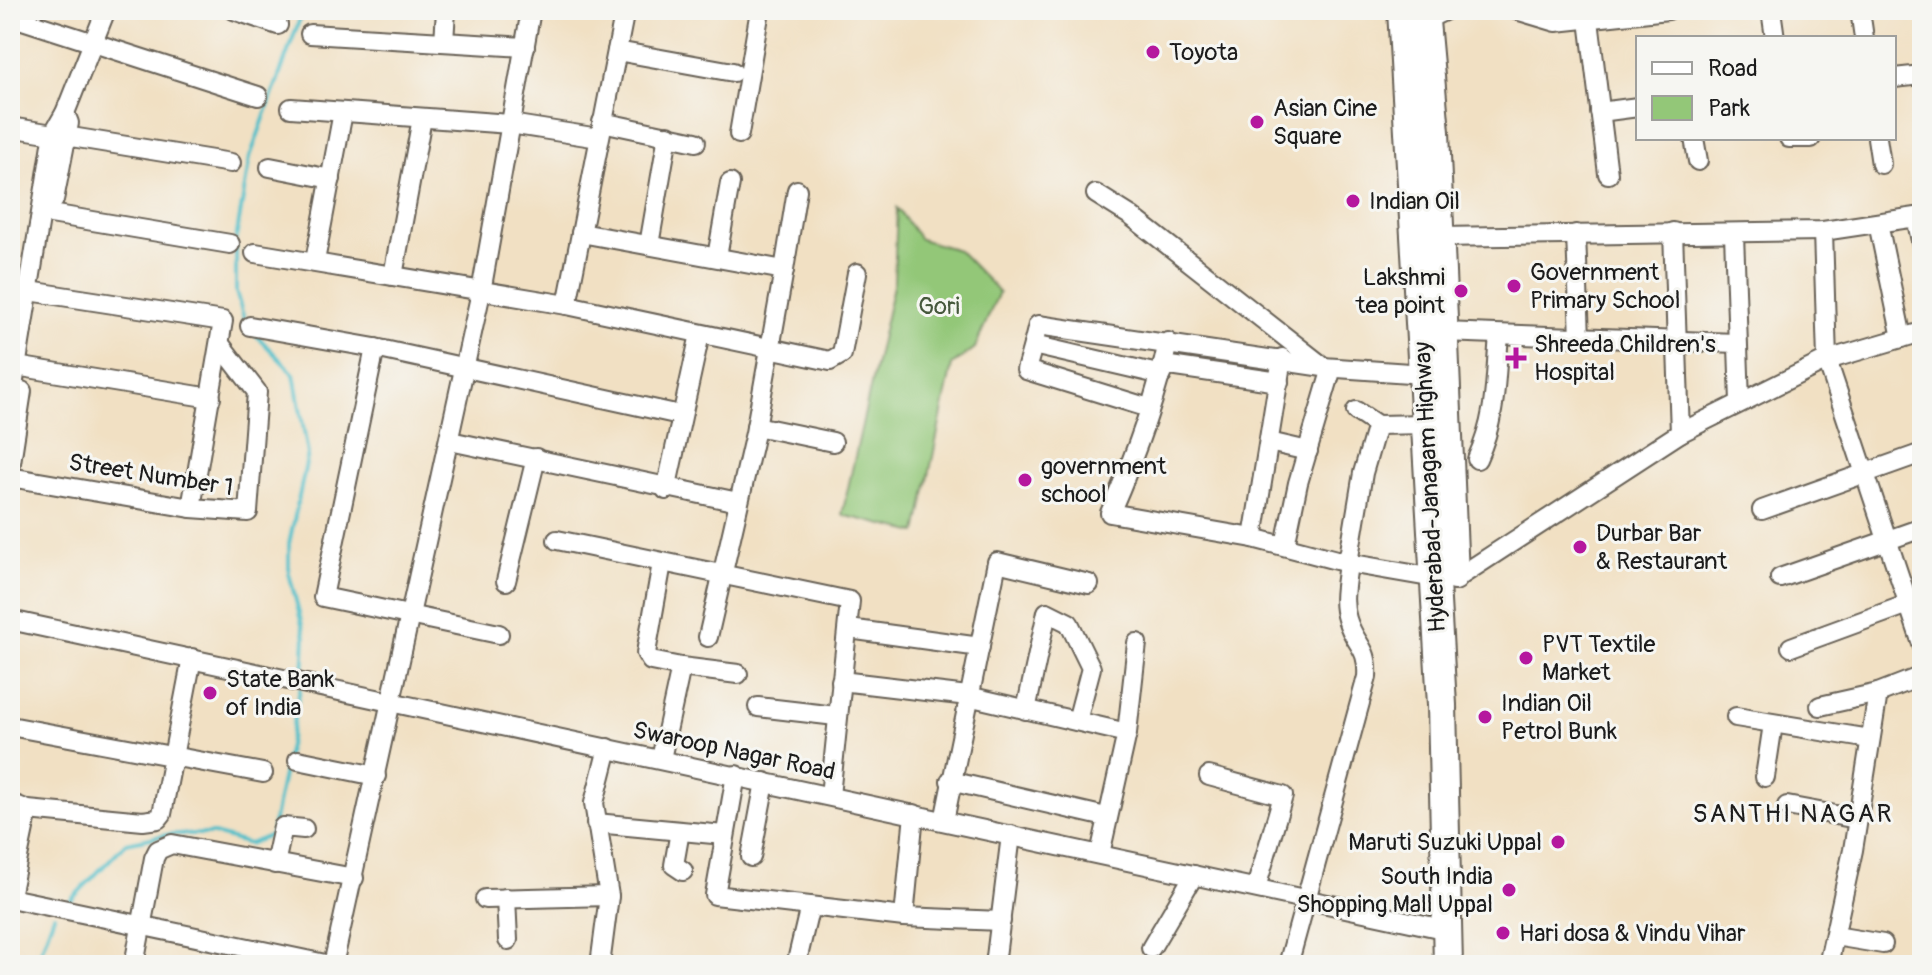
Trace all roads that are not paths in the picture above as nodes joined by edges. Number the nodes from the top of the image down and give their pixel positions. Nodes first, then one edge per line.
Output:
1 (106, 10) edge
2 (234, 10) edge
3 (446, 10) edge
4 (531, 10) edge
5 (625, 10) edge
6 (760, 10) edge
7 (1516, 10) edge
8 (1668, 10) edge
9 (1771, 10) edge
10 (1860, 10) edge
11 (1424, 12) edge
12 (10, 16) edge
13 (1589, 20) junction
14 (278, 25) dead end
15 (310, 34) dead end
16 (1775, 36) edge
17 (1864, 36) edge
18 (444, 42) junction
19 (94, 44) junction
20 (525, 47) junction
21 (617, 51) junction
22 (733, 72) dead end
23 (1922, 75) edge
24 (1896, 78) edge
25 (258, 96) dead end
26 (1636, 107) edge
27 (291, 108) dead end
28 (343, 112) junction
29 (1600, 112) junction
30 (422, 118) junction
31 (510, 124) junction
32 (10, 127) edge
33 (600, 130) junction
34 (60, 133) junction
35 (739, 134) dead end
36 (668, 135) junction
37 (1694, 140) edge
38 (1877, 140) edge
39 (696, 142) dead end
40 (1698, 161) dead end
41 (231, 163) dead end
42 (1881, 164) dead end
43 (270, 167) dead end
44 (1608, 174) dead end
45 (331, 179) junction
46 (730, 183) dead end
47 (797, 190) dead end
48 (1096, 194) dead end
49 (51, 214) junction
50 (1878, 223) junction
51 (1823, 231) junction
52 (1673, 232) junction
53 (581, 233) junction
54 (1576, 234) junction
55 (1734, 234) junction
56 (1440, 237) junction
57 (230, 244) dead end
58 (649, 245) junction
59 (1922, 246) edge
60 (255, 253) dead end
61 (717, 257) junction
62 (315, 261) junction
63 (784, 270) junction
64 (857, 273) dead end
65 (393, 276) junction
66 (25, 290) edge
67 (481, 292) junction
68 (567, 305) junction
69 (250, 326) dead end
70 (1444, 332) junction
71 (1490, 332) junction
72 (1922, 332) edge
73 (700, 334) junction
74 (1580, 338) junction
75 (1902, 338) junction
76 (1168, 342) junction
77 (1677, 342) junction
78 (1736, 343) junction
79 (220, 344) junction
80 (1033, 345) junction
81 (375, 348) junction
82 (770, 349) junction
83 (1282, 358) junction
84 (1827, 360) junction
85 (17, 366) edge
86 (1327, 367) junction
87 (464, 369) junction
88 (1163, 370) junction
89 (1424, 374) junction
90 (1279, 382) junction
91 (211, 398) junction
92 (1740, 402) junction
93 (10, 405) edge
94 (1149, 408) junction
95 (1356, 411) dead end
96 (680, 415) junction
97 (1427, 424) junction
98 (1377, 425) junction
99 (756, 426) junction
100 (1680, 433) junction
101 (450, 441) junction
102 (833, 442) dead end
103 (1269, 442) junction
104 (1308, 451) junction
105 (1922, 453) edge
106 (536, 458) junction
107 (1477, 459) dead end
108 (10, 469) edge
109 (1865, 473) junction
110 (10, 477) edge
111 (666, 490) junction
112 (738, 502) junction
113 (191, 508) junction
114 (1762, 510) dead end
115 (1922, 528) edge
116 (1253, 538) junction
117 (557, 540) dead end
118 (1888, 540) junction
119 (1285, 545) junction
120 (662, 563) junction
121 (1348, 563) junction
122 (724, 577) junction
123 (1780, 578) dead end
124 (1444, 579) junction
125 (506, 581) dead end
126 (1089, 584) dead end
127 (1914, 601) edge
128 (411, 615) junction
129 (10, 620) edge
130 (849, 629) junction
131 (499, 634) dead end
132 (708, 637) dead end
133 (1137, 643) dead end
134 (1922, 644) edge
135 (980, 647) junction
136 (1791, 647) dead end
137 (192, 658) junction
138 (681, 667) junction
139 (738, 674) dead end
140 (1922, 676) edge
141 (841, 681) junction
142 (1878, 693) junction
143 (968, 696) junction
144 (392, 701) junction
145 (1820, 706) dead end
146 (758, 707) dead end
147 (1026, 710) junction
148 (836, 716) junction
149 (1736, 717) dead end
150 (1077, 721) junction
151 (1773, 724) junction
152 (10, 726) edge
153 (1127, 733) junction
154 (1870, 739) junction
155 (608, 748) junction
156 (173, 758) junction
157 (661, 759) junction
158 (298, 760) dead end
159 (263, 773) dead end
160 (736, 775) junction
161 (376, 776) junction
162 (1209, 776) dead end
163 (1765, 777) dead end
164 (950, 781) junction
165 (765, 782) junction
166 (830, 796) junction
167 (10, 803) edge
168 (1787, 806) dead end
169 (28, 810) junction
170 (914, 814) junction
171 (1106, 817) junction
172 (1857, 819) junction
173 (944, 821) junction
174 (596, 823) junction
175 (304, 829) dead end
176 (680, 831) junction
177 (724, 835) junction
178 (1011, 835) junction
179 (1100, 854) junction
180 (751, 857) dead end
181 (275, 864) junction
182 (683, 871) dead end
183 (1194, 875) junction
184 (354, 878) junction
185 (1256, 888) junction
186 (609, 896) junction
187 (10, 897) edge
188 (506, 898) junction
189 (485, 899) dead end
190 (1308, 900) junction
191 (810, 906) junction
192 (904, 917) junction
193 (1001, 921) junction
194 (142, 924) junction
195 (1448, 930) junction
196 (1835, 936) junction
197 (508, 940) dead end
198 (1883, 944) dead end
199 (1151, 948) dead end
200 (134, 965) edge
201 (331, 965) edge
202 (600, 965) edge
203 (796, 965) edge
204 (995, 965) edge
205 (1288, 965) edge
206 (1448, 965) edge
207 (1463, 965) edge
208 (1828, 965) edge

1 - 19 street
2 - 14 street
3 - 18 street
4 - 20 street
5 - 21 street
6 - 35 street
7 - 13 street
8 - 13 street
9 - 16 street
10 - 17 street
11 - 56 highway, Hyderabad-Janagam Highway
11 - 89 highway, Hyderabad-Janagam Highway
12 - 19 street
13 - 29 street
15 - 18 street
18 - 20 street
19 - 25 street
19 - 34 street
20 - 31 street
21 - 22 street
21 - 33 street
23 - 24 street
26 - 29 street
27 - 28 street
28 - 30 street
28 - 45 street
29 - 44 street
30 - 31 street
30 - 65 street
31 - 33 street
31 - 67 street
32 - 34 street
33 - 36 street
33 - 53 street
34 - 41 street
34 - 49 street
34 - 66 street
36 - 39 street
36 - 58 street
37 - 40 street
38 - 42 street
43 - 45 street
45 - 62 street
46 - 61 street
47 - 63 street
48 - 86 street
49 - 57 street
49 - 66 street
50 - 51 street
50 - 59 street
50 - 75 street
51 - 55 street
51 - 84 street
52 - 54 street
52 - 55 street
52 - 77 street
53 - 58 street
53 - 68 street
54 - 56 street
54 - 74 street
55 - 78 street
56 - 70 highway, Hyderabad-Janagam Highway
58 - 61 street
60 - 62 street
61 - 63 street
62 - 65 street
63 - 82 street
64 - 82 street
65 - 67 street
66 - 79 street
66 - 85 street
67 - 68 street
67 - 87 street
68 - 73 street
69 - 81 street
70 - 71 street
70 - 124 highway, Hyderabad-Janagam Highway
71 - 74 street
71 - 107 street
72 - 75 street
73 - 82 street
73 - 96 street
74 - 77 street
75 - 84 street
76 - 80 street
76 - 83 street
76 - 88 street
77 - 78 street
77 - 100 street
78 - 92 street
79 - 91 street
79 - 113 street, Street Number 1
80 - 88 street
80 - 94 street
81 - 87 street
81 - 128 street
82 - 99 street
83 - 86 street
83 - 90 street
84 - 92 street
84 - 109 street
85 - 91 street
85 - 93 street
85 - 108 street
86 - 89 street
86 - 104 street
87 - 96 street
87 - 101 street
88 - 90 street
88 - 94 street
89 - 97 highway, Hyderabad-Janagam Highway
90 - 103 street
91 - 113 street
92 - 100 street
94 - 116 street
95 - 98 street
96 - 111 street
97 - 98 street
97 - 124 highway, Hyderabad-Janagam Highway
98 - 121 street
99 - 102 street
99 - 112 street
100 - 124 street
101 - 106 street
101 - 128 street
103 - 104 street
103 - 116 street
104 - 119 street
105 - 109 street
106 - 111 street
106 - 125 street
109 - 114 street
109 - 118 street
110 - 113 street, Street Number 1
111 - 112 street
112 - 122 street
115 - 118 street
116 - 119 street
117 - 120 street
118 - 123 street
118 - 127 street
119 - 121 street
120 - 122 street
120 - 138 street
121 - 124 street
121 - 190 street
122 - 130 street
122 - 132 street
124 - 195 highway, Hyderabad-Janagam Highway
124 - 207 highway, Hyderabad-Janagam Highway
126 - 135 street
127 - 134 street
127 - 136 street
128 - 131 street
128 - 144 street
129 - 137 street, Swaroop Nagar Road
130 - 135 street
130 - 141 street
133 - 153 street
135 - 143 street
137 - 144 street, Swaroop Nagar Road
137 - 156 street
138 - 139 street
138 - 157 street
140 - 142 street
141 - 143 street
141 - 148 street
142 - 145 street
142 - 154 street
143 - 147 street
143 - 164 street
144 - 155 street, Swaroop Nagar Road
144 - 161 street
146 - 148 street
147 - 150 street
147 - 150 street
148 - 166 street
149 - 151 street
150 - 153 street
151 - 154 street
151 - 163 street
152 - 156 street
153 - 171 street
154 - 172 street
155 - 157 street, Swaroop Nagar Road
155 - 174 street
156 - 159 street
156 - 169 street
157 - 160 street, Swaroop Nagar Road
158 - 161 street
160 - 165 street, Swaroop Nagar Road
160 - 177 street
161 - 184 street
162 - 185 street
164 - 171 street
164 - 173 street
165 - 166 street, Swaroop Nagar Road
165 - 180 street
166 - 170 street, Swaroop Nagar Road
167 - 169 street
168 - 172 street
169 - 187 street
170 - 173 street, Swaroop Nagar Road
170 - 192 street
171 - 179 street
172 - 196 street
173 - 178 street, Swaroop Nagar Road
174 - 176 street
174 - 186 street
175 - 181 street
176 - 177 street
176 - 182 street
177 - 191 street
178 - 179 street, Swaroop Nagar Road
178 - 193 street
179 - 183 street, Swaroop Nagar Road
181 - 184 street
181 - 194 street
183 - 185 street, Swaroop Nagar Road
183 - 199 street
184 - 201 street
185 - 190 street, Swaroop Nagar Road
186 - 188 street
186 - 202 street
187 - 194 street
188 - 189 street
188 - 197 street
190 - 195 street, Swaroop Nagar Road
190 - 205 street
191 - 192 street
191 - 203 street
192 - 193 street
193 - 204 street
194 - 200 street
194 - 201 street
195 - 206 highway, Hyderabad-Janagam Highway
196 - 198 street
196 - 208 street

